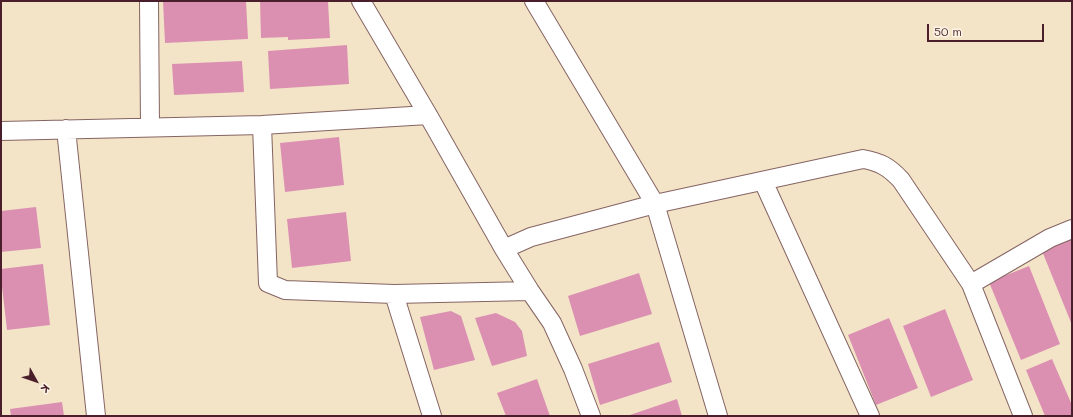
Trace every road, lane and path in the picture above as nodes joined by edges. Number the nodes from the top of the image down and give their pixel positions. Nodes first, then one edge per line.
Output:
1 (149, 1) edge
2 (361, 1) edge
3 (534, 1) edge
4 (428, 115) junction
5 (262, 125) junction
6 (150, 127) junction
7 (66, 129) junction
8 (1, 130) edge
9 (762, 181) junction
10 (655, 204) junction
11 (1072, 229) edge
12 (504, 249) junction
13 (971, 284) junction
14 (530, 291) junction
15 (394, 294) junction
16 (96, 416) edge
17 (432, 416) edge
18 (591, 416) edge
19 (718, 416) edge
20 (870, 416) edge
21 (1023, 416) edge

1 - 6 street
2 - 4 street
3 - 10 street
4 - 5 street
4 - 12 street
5 - 6 street
5 - 15 street
6 - 7 street
7 - 8 street
7 - 16 street
9 - 10 street
9 - 13 street
9 - 20 street
10 - 12 street
10 - 19 street
11 - 13 street
12 - 14 street
13 - 21 street
14 - 15 street
14 - 18 street
15 - 17 street

